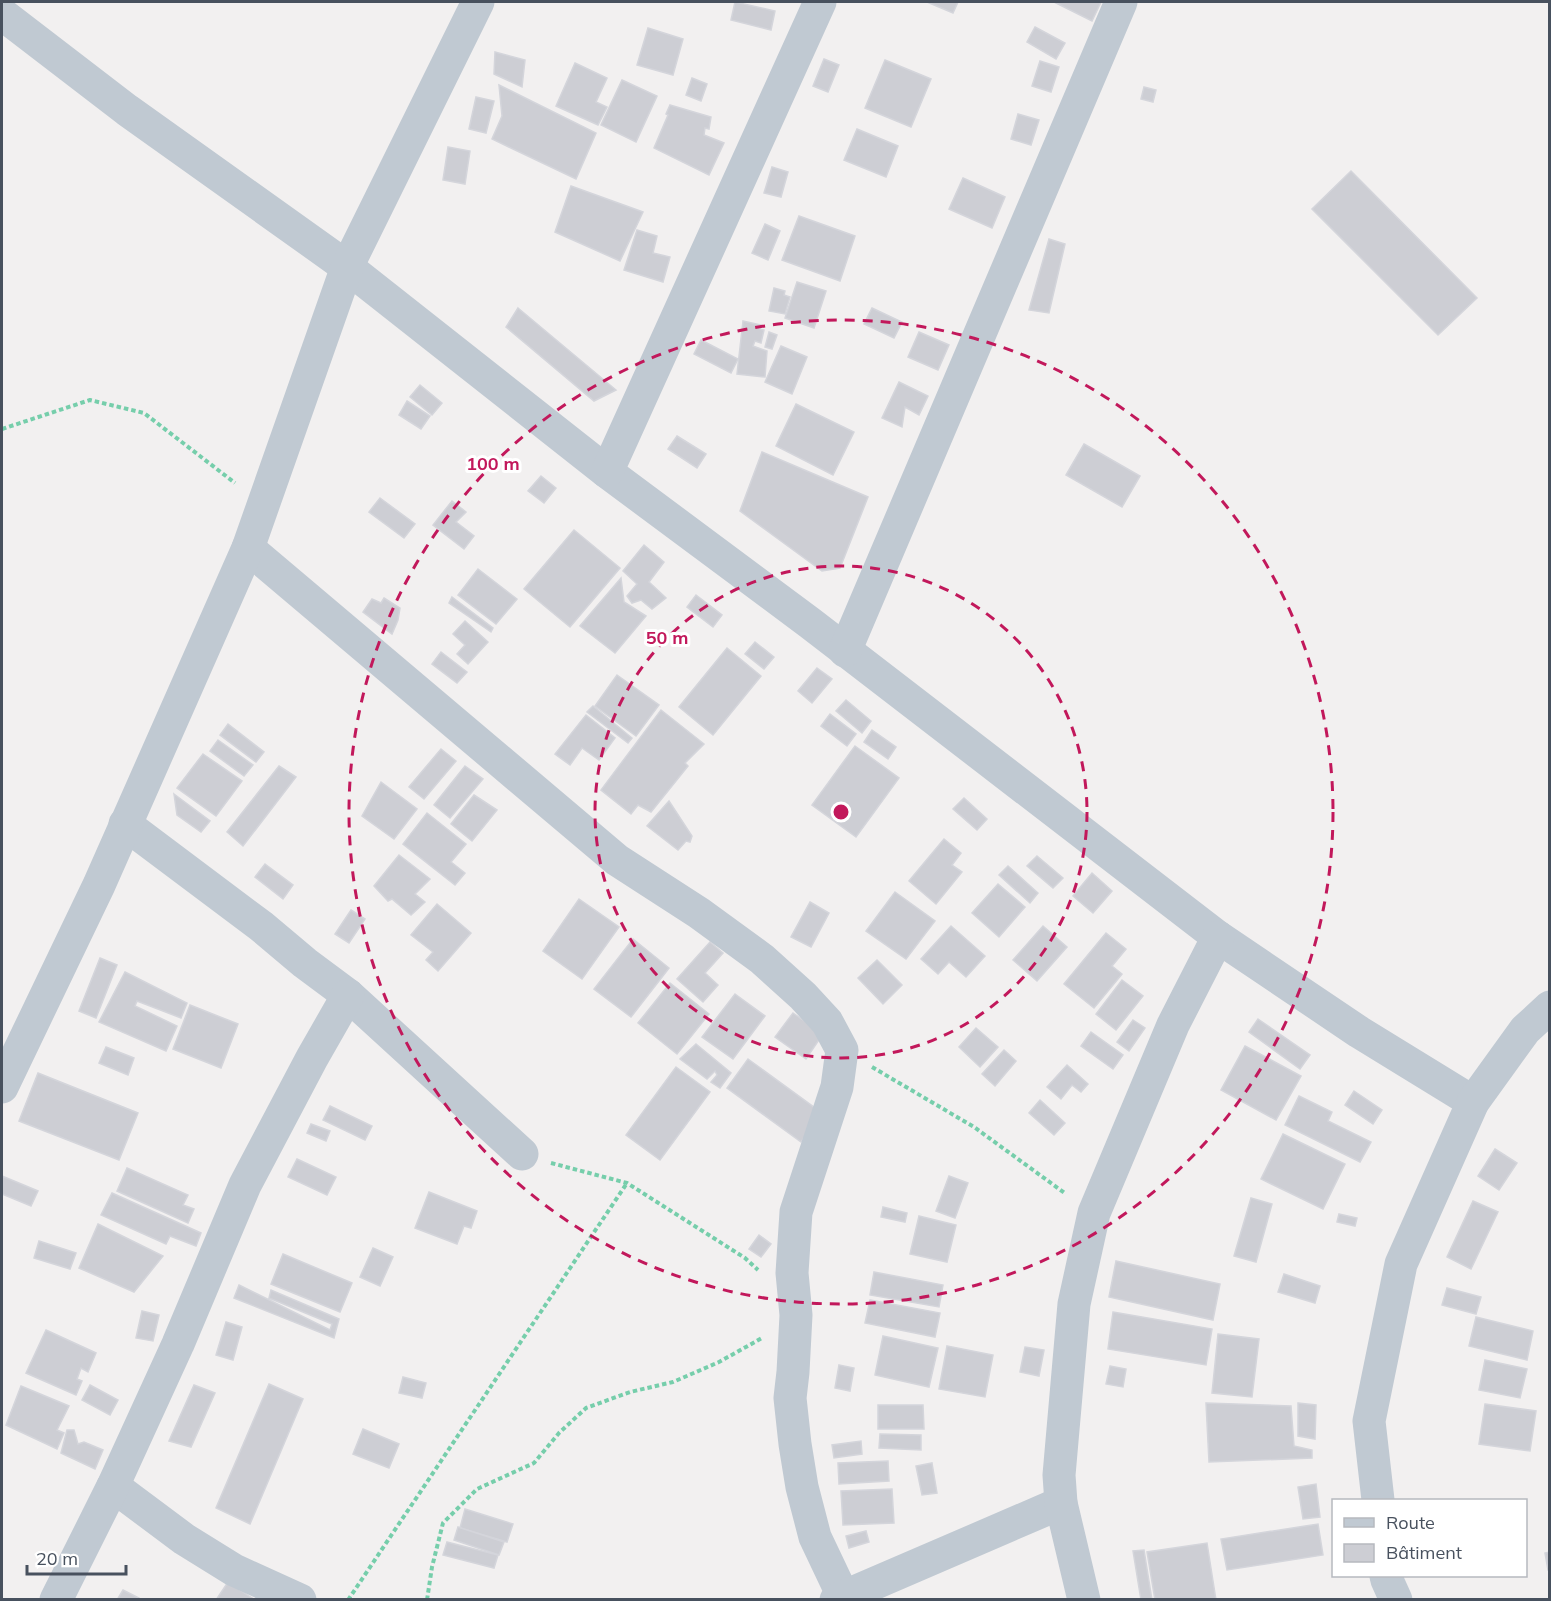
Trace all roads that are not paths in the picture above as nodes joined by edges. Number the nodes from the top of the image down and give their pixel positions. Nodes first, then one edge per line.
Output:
1 (478, 2) edge
2 (820, 2) edge
3 (1121, 2) edge
4 (2, 14) edge
5 (347, 267) junction
6 (607, 471) junction
7 (248, 548) junction
8 (845, 651) junction
9 (125, 824) junction
10 (1218, 937) junction
11 (348, 995) junction
12 (1550, 1007) edge
13 (2, 1087) edge
14 (1473, 1102) junction
15 (522, 1154) road end
16 (113, 1486) junction
17 (1378, 1499) edge
18 (1061, 1503) junction
19 (1386, 1577) edge
20 (839, 1598) edge
21 (56, 1599) edge
22 (300, 1599) edge
23 (1084, 1599) edge
24 (1396, 1599) edge

1 - 5 street
2 - 6 street
3 - 8 street
4 - 5 street
5 - 6 street
5 - 7 street
6 - 8 street
7 - 9 street
7 - 20 street
8 - 10 street
9 - 11 street
9 - 13 street
10 - 14 street
10 - 18 street
11 - 15 street
11 - 16 street
12 - 14 street
14 - 17 street
16 - 21 street
16 - 22 street
18 - 20 street
18 - 23 street
19 - 24 street

